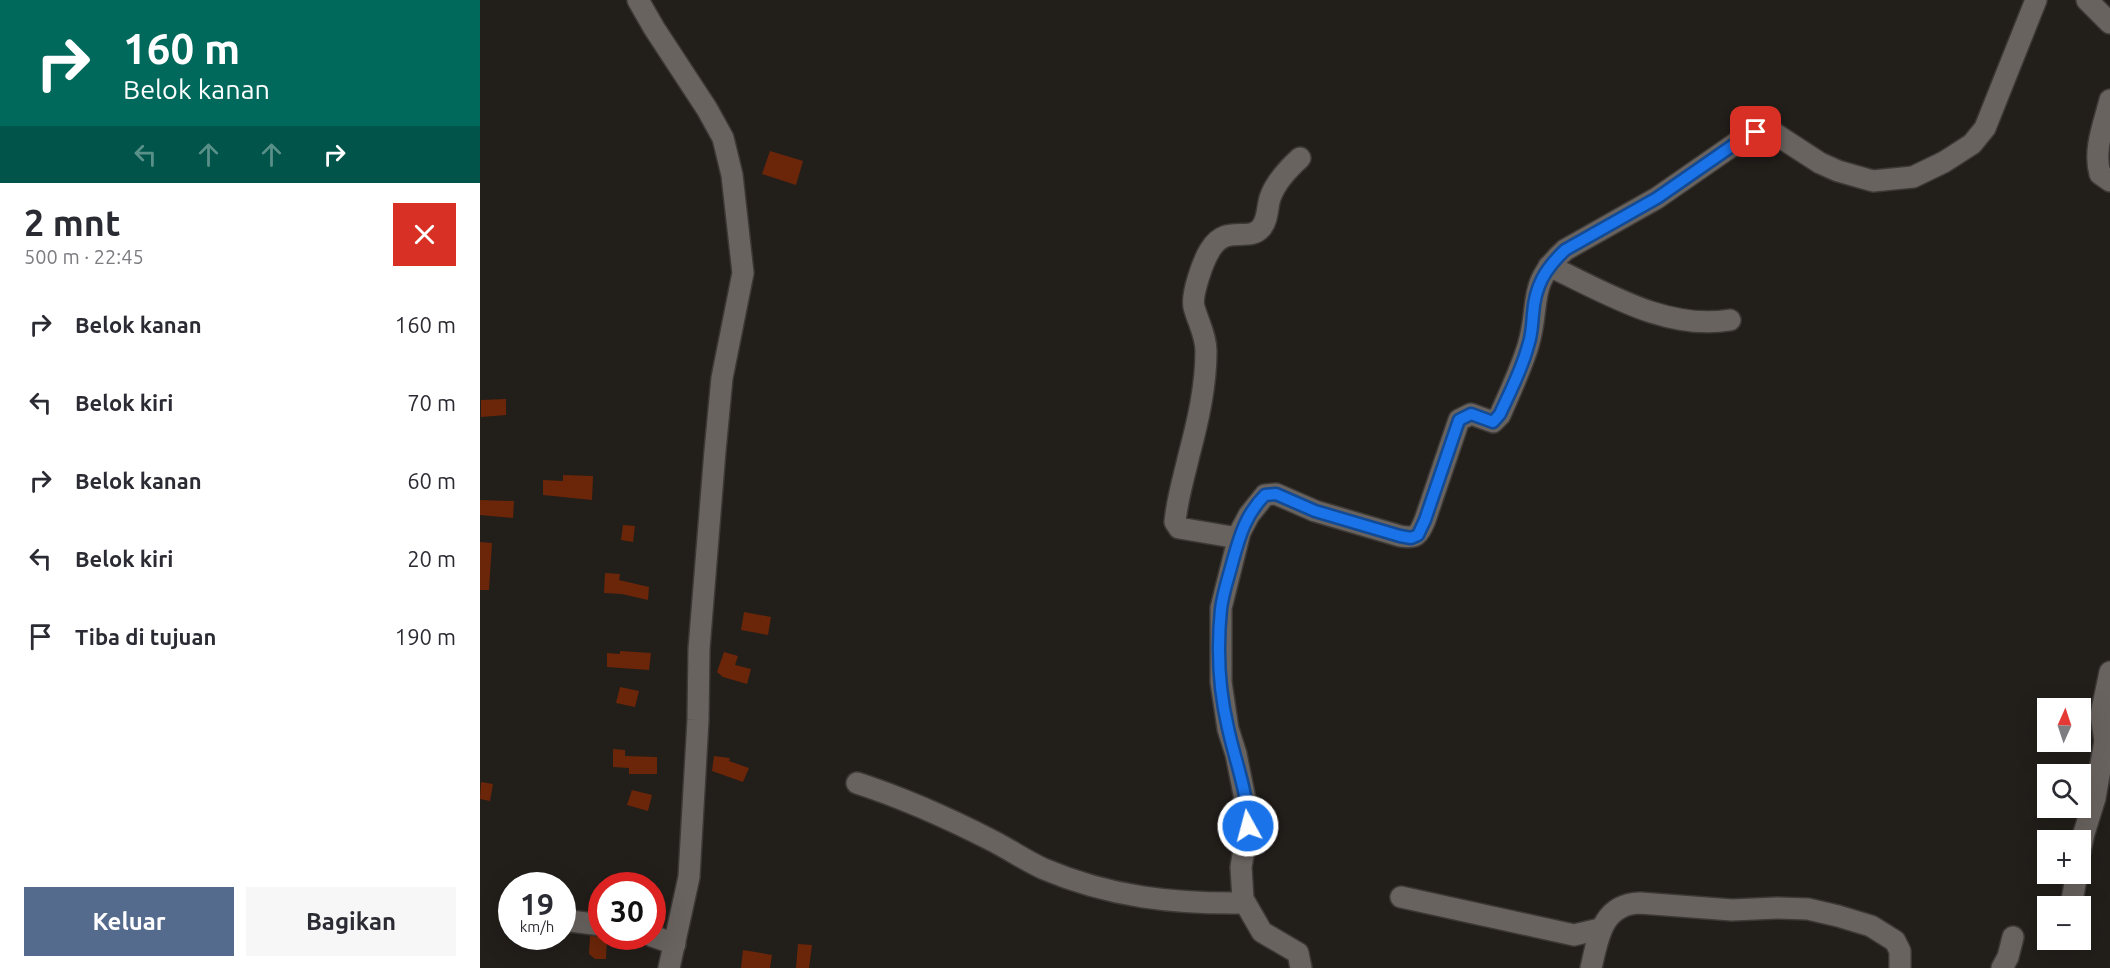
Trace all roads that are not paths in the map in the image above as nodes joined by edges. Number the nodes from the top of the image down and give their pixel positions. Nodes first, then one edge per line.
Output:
1 (638, 0) edge
2 (2036, 0) edge
3 (2087, 0) edge
4 (2110, 23) edge
5 (2110, 100) edge
6 (1300, 158) dead end
7 (2110, 181) edge
8 (1549, 266) junction
9 (1730, 320) dead end
10 (1238, 538) junction
11 (2110, 672) edge
12 (2107, 741) edge
13 (857, 783) dead end
14 (2085, 830) edge
15 (1401, 897) dead end
16 (1245, 903) junction
17 (1599, 929) junction
18 (2013, 937) dead end
19 (666, 941) edge
20 (675, 944) junction
21 (669, 968) edge
22 (1301, 968) edge
23 (1591, 968) edge
24 (1900, 968) edge
25 (2002, 968) edge

1 - 20 street
2 - 8 street
3 - 4 street
5 - 7 street
6 - 10 street
8 - 9 street
8 - 10 street
10 - 16 street
11 - 12 street
12 - 14 street
13 - 16 street
15 - 17 street
16 - 22 street
17 - 23 street
17 - 24 street
18 - 25 street
19 - 20 street
20 - 21 street

